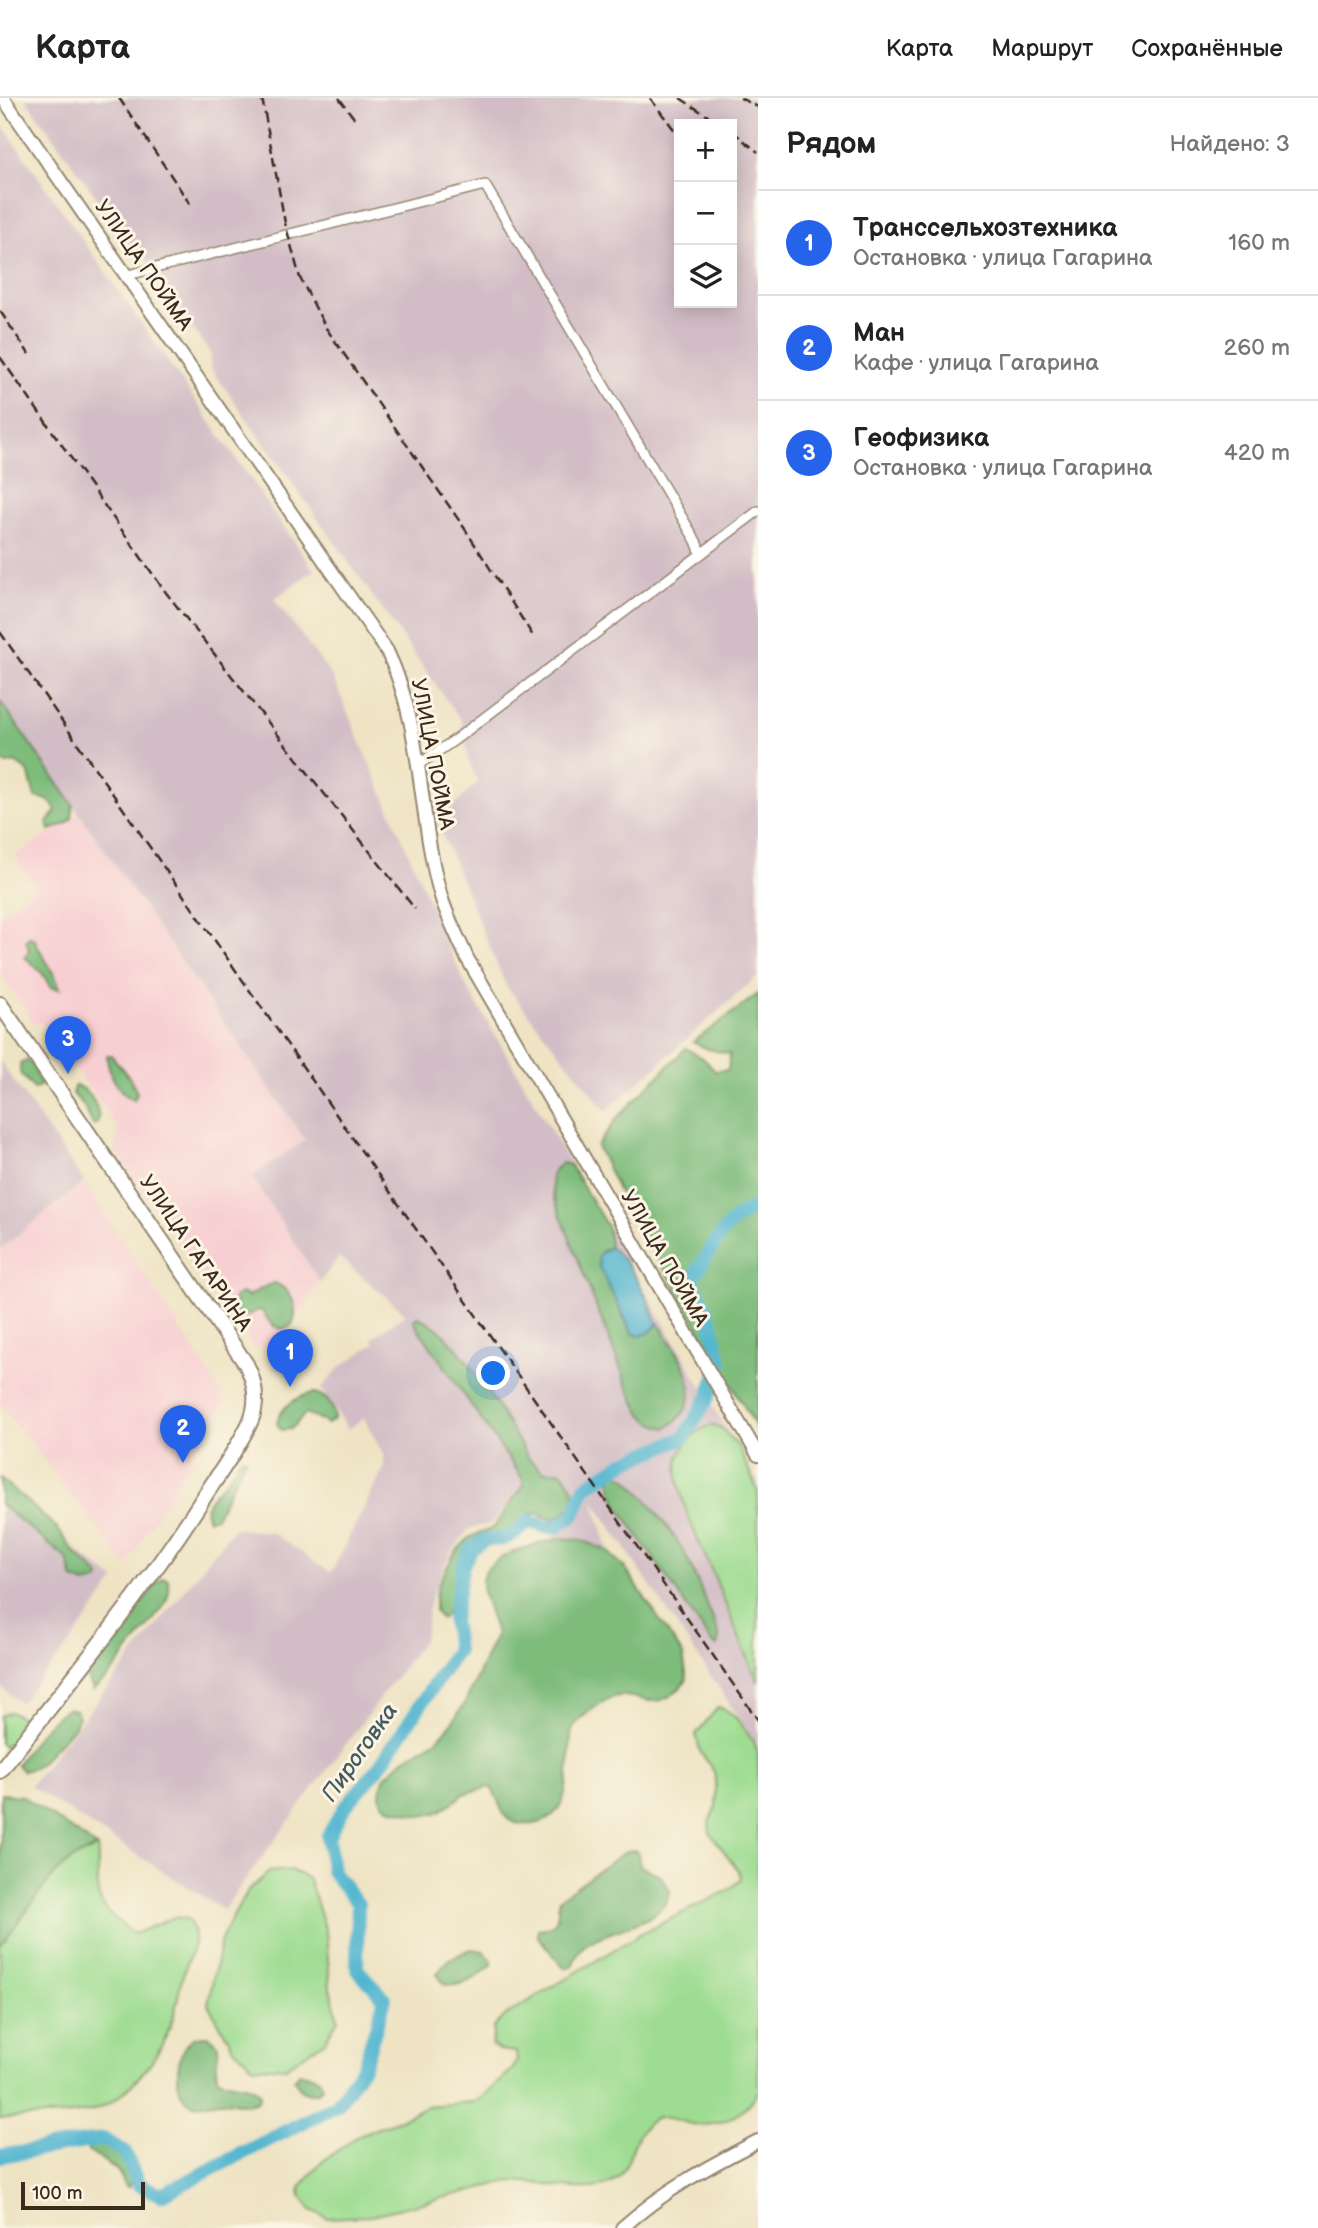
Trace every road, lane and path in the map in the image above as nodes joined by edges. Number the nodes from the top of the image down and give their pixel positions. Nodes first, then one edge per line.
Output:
1 (3, 98) edge
2 (128, 275) junction
3 (758, 511) edge
4 (701, 554) junction
5 (418, 765) junction
6 (0, 1004) edge
7 (758, 1455) edge
8 (0, 1771) edge
9 (758, 2141) edge
10 (622, 2228) edge

1 - 2 main road, УЛИЦА ПОЙМА
2 - 4 street
2 - 5 main road, УЛИЦА ПОЙМА
3 - 4 street
4 - 5 street
5 - 7 main road, УЛИЦА ПОЙМА
6 - 8 main road, УЛИЦА ГАГАРИНА
9 - 10 main road

